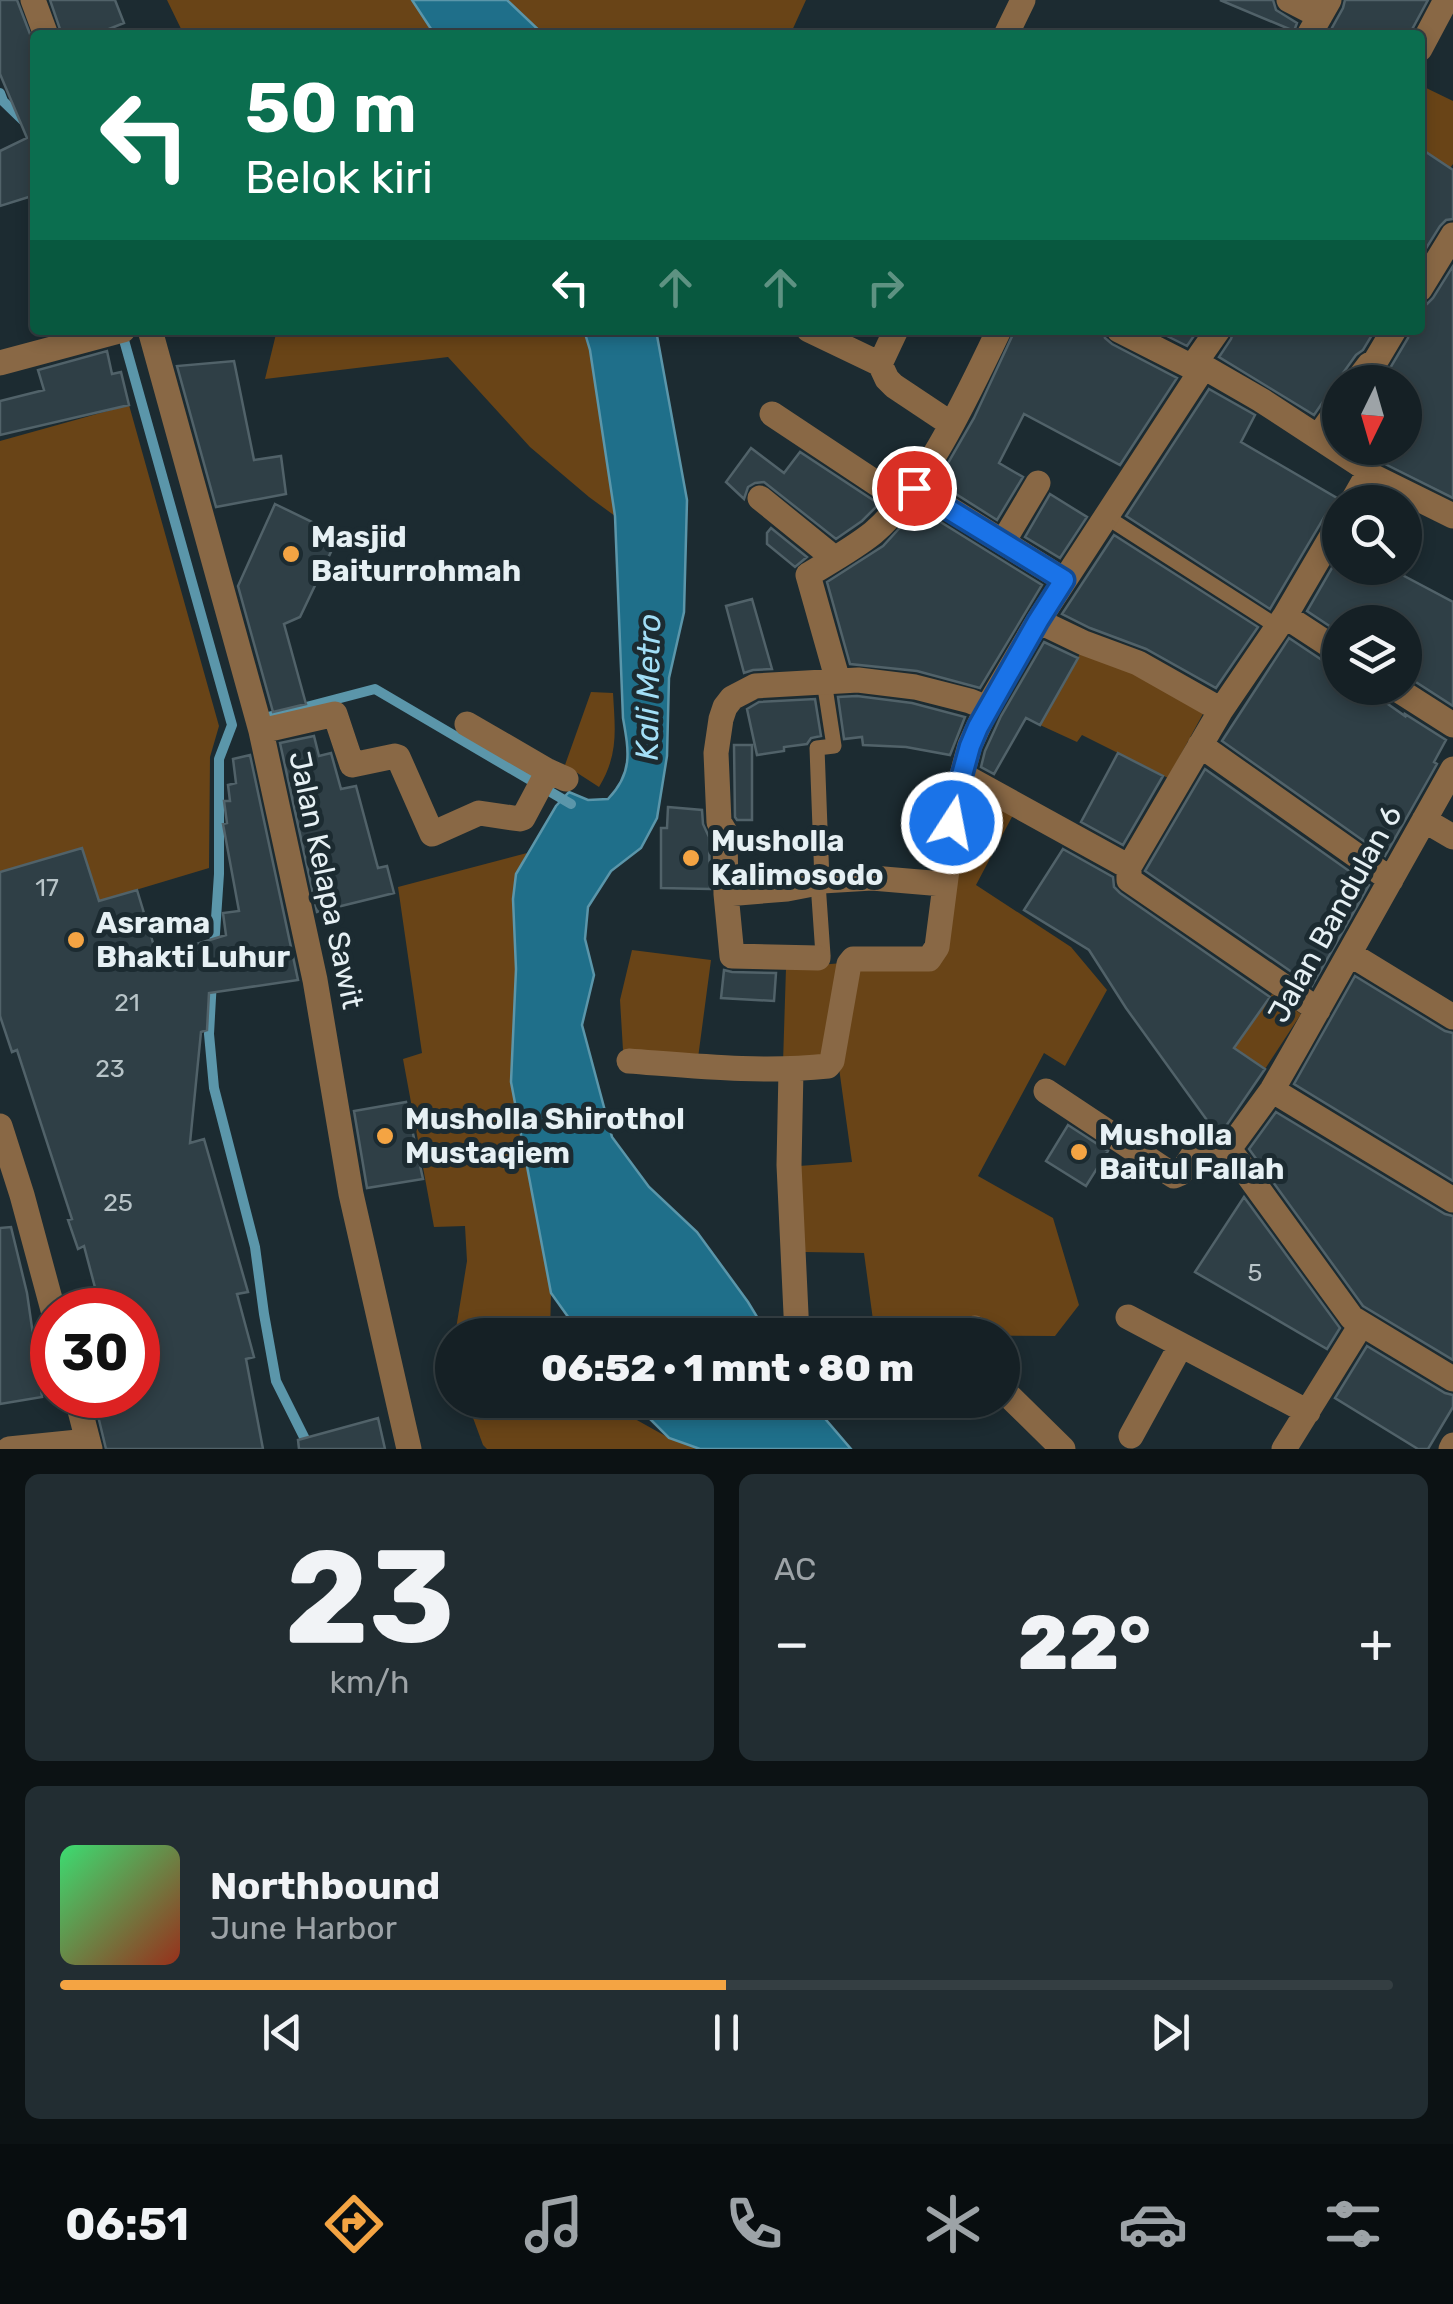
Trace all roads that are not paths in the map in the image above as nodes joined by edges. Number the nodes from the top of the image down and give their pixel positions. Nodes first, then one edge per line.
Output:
1 (33, 0) edge
2 (1023, 0) edge
3 (1289, 0) edge
4 (1446, 10) edge
5 (1319, 17) edge
6 (44, 30) edge
7 (1008, 30) edge
8 (1425, 42) edge
9 (1453, 235) edge
10 (1425, 281) edge
11 (104, 335) edge
12 (151, 335) edge
13 (819, 335) edge
14 (894, 335) edge
15 (996, 335) edge
16 (1129, 335) edge
17 (1215, 335) edge
18 (1391, 335) edge
19 (0, 362) edge
20 (880, 364) junction
21 (1368, 365) edge
22 (1198, 368) junction
23 (772, 414) dead end
24 (951, 424) junction
25 (1322, 431) edge
26 (1318, 437) junction
27 (1368, 474) junction
28 (1038, 482) dead end
29 (1362, 485) edge
30 (908, 494) junction
31 (760, 498) dead end
32 (1106, 516) junction
33 (1453, 516) edge
34 (1003, 542) junction
35 (1322, 553) edge
36 (834, 558) junction
37 (1064, 580) junction
38 (1038, 621) junction
39 (1282, 622) junction
40 (1322, 643) edge
41 (831, 681) junction
42 (1422, 705) edge
43 (987, 708) junction
44 (1221, 710) junction
45 (467, 724) dead end
46 (1453, 725) edge
47 (261, 730) junction
48 (1200, 745) junction
49 (1453, 769) edge
50 (962, 775) junction
51 (1424, 820) junction
52 (1453, 837) edge
53 (1129, 874) junction
54 (1391, 880) junction
55 (820, 882) junction
56 (943, 884) junction
57 (726, 894) junction
58 (1350, 954) junction
59 (818, 958) joint
60 (1318, 1010) junction
61 (1453, 1017) edge
62 (629, 1060) dead end
63 (791, 1070) junction
64 (1272, 1090) junction
65 (1046, 1091) dead end
66 (0, 1126) edge
67 (1229, 1149) junction
68 (11, 1196) edge
69 (1453, 1200) edge
70 (45, 1288) edge
71 (1128, 1317) dead end
72 (796, 1318) edge
73 (1361, 1325) junction
74 (1181, 1345) junction
75 (1453, 1379) edge
76 (1020, 1406) edge
77 (1308, 1412) junction
78 (82, 1418) edge
79 (1131, 1436) dead end
80 (89, 1445) edge
81 (8, 1449) edge
82 (409, 1449) edge
83 (1063, 1449) edge
84 (1284, 1449) edge

1 - 6 street
2 - 7 street
3 - 5 street
4 - 8 street
9 - 10 street
11 - 19 street
12 - 47 street, Jalan Kelapa Sawit
13 - 20 street
14 - 20 street
15 - 24 street
16 - 22 street
17 - 22 street
18 - 21 street
20 - 24 street
22 - 26 street
22 - 32 street
23 - 30 street
24 - 30 street
25 - 26 street
26 - 27 street
27 - 29 street
27 - 33 street
28 - 34 street
30 - 34 street
30 - 36 street
31 - 36 street
32 - 37 street
32 - 39 lane
34 - 37 street
35 - 39 street
36 - 41 street
37 - 38 street
38 - 43 street
38 - 44 street
39 - 40 street
39 - 44 street
41 - 43 street
41 - 55 lane
41 - 57 street
42 - 46 street
43 - 50 street
44 - 48 street
45 - 47 street
47 - 82 street, Jalan Kelapa Sawit
48 - 53 street
48 - 54 street
49 - 51 street, Jalan Bandulan 6
50 - 53 street
50 - 56 street
51 - 52 street
51 - 54 street, Jalan Bandulan 6
53 - 60 street
54 - 58 street, Jalan Bandulan 6
55 - 56 street
55 - 57 street
55 - 59 lane
56 - 63 street
57 - 59 street
58 - 60 street, Jalan Bandulan 6
58 - 61 street
60 - 64 street, Jalan Bandulan 6
62 - 63 street
63 - 72 street
64 - 67 street, Jalan Bandulan 6
64 - 69 street
65 - 67 street
66 - 68 street
67 - 73 street
68 - 70 street
71 - 74 street
73 - 75 street
73 - 77 street
74 - 77 street
74 - 79 street
76 - 83 street
77 - 84 street
78 - 80 street
80 - 81 street

